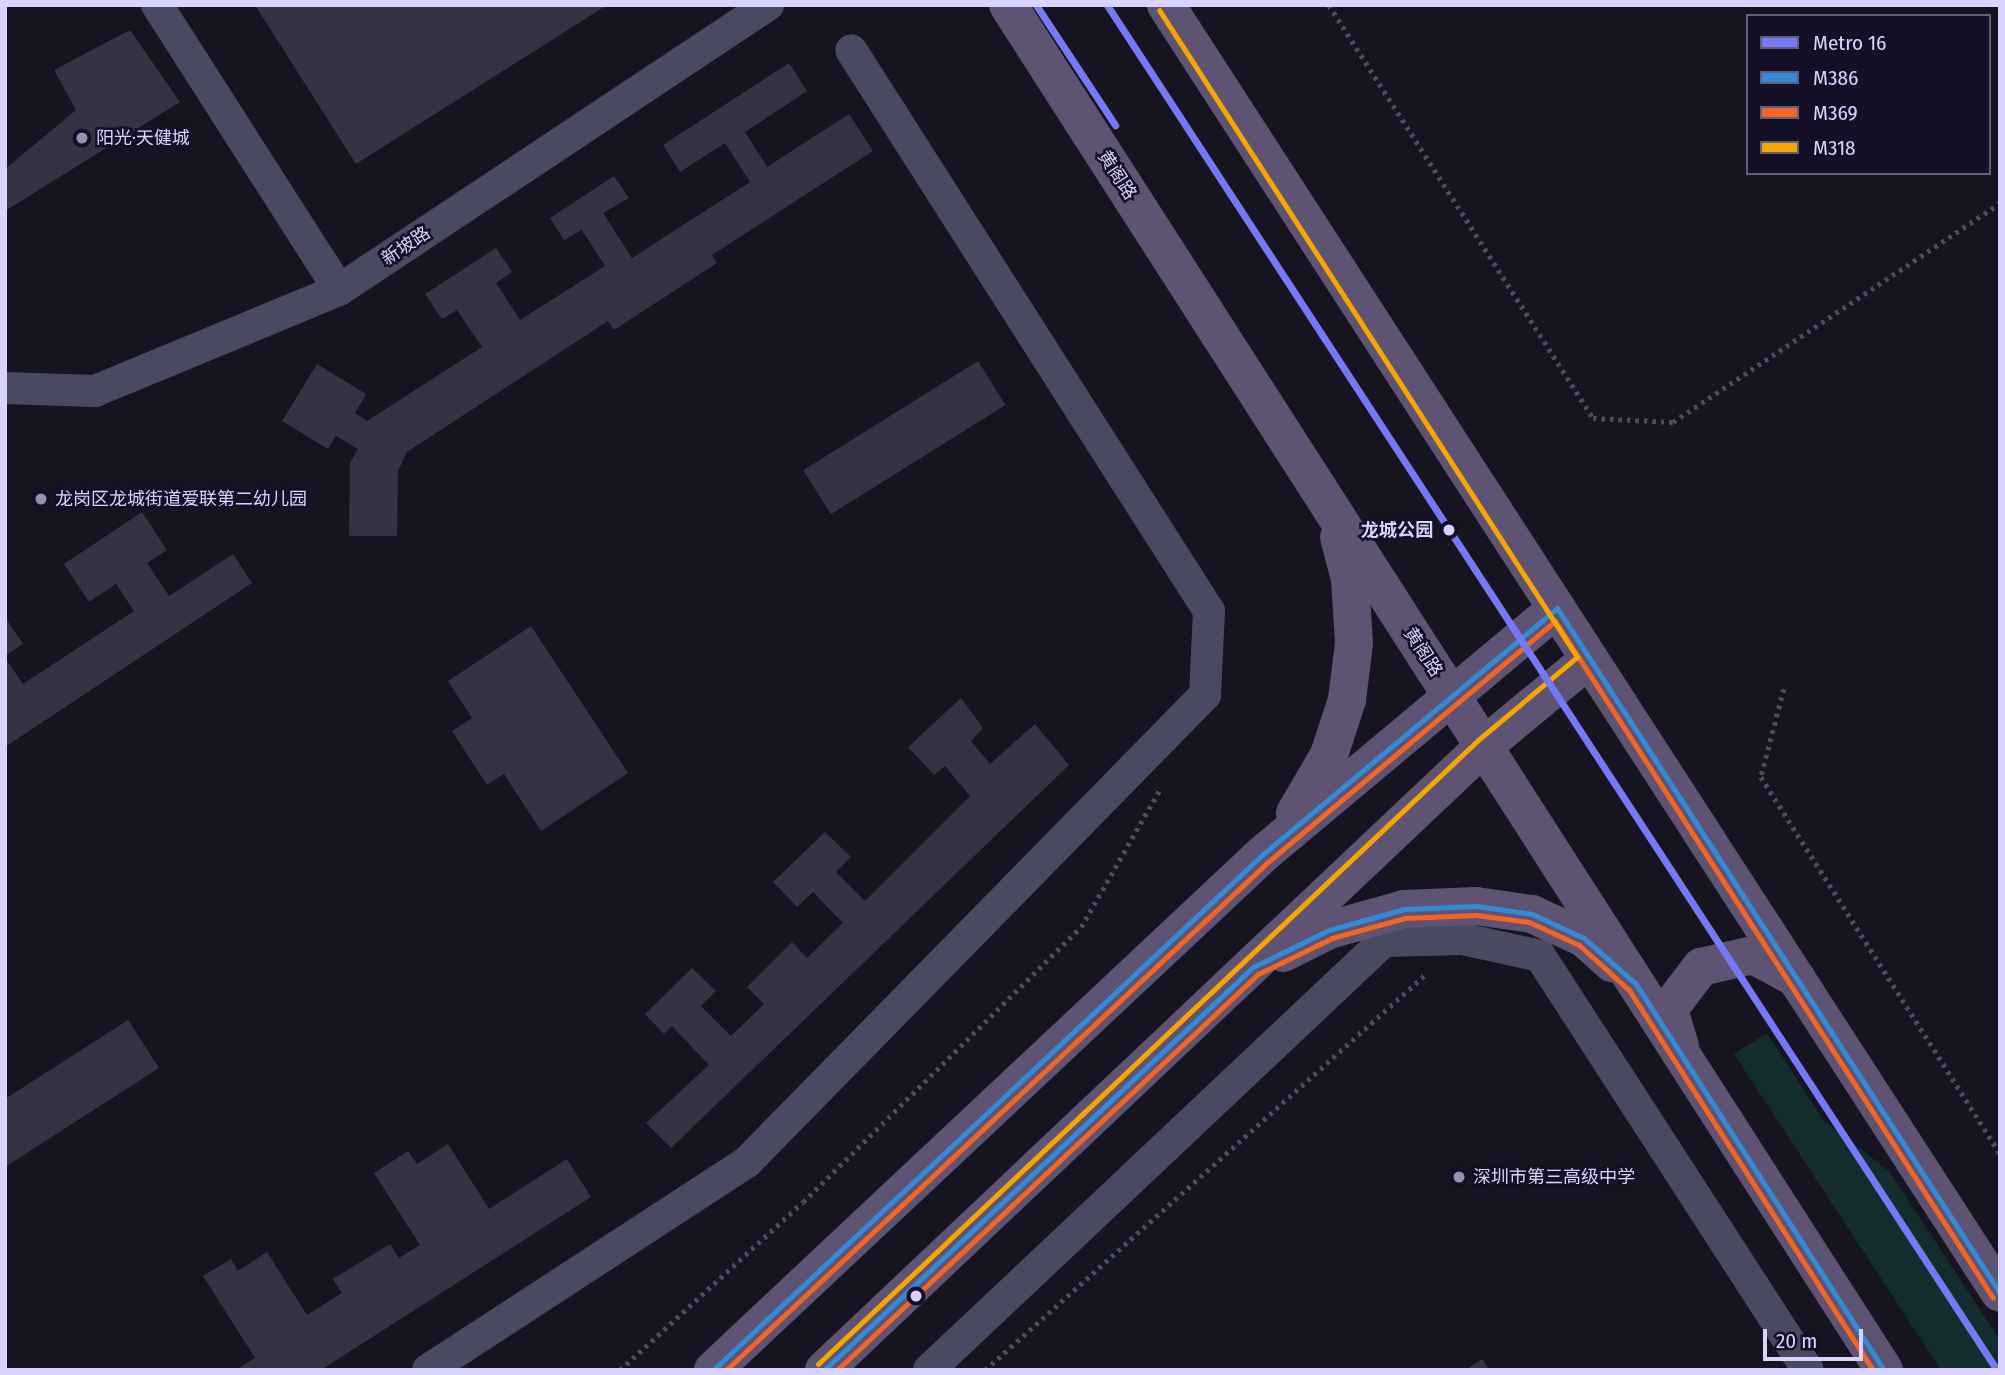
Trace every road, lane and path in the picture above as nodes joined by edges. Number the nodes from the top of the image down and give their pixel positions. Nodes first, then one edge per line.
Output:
1 (157, 5) edge
2 (768, 5) edge
3 (1008, 5) edge
4 (1166, 5) edge
5 (1329, 5) edge
6 (851, 50) dead end
7 (2000, 203) edge
8 (339, 290) junction
9 (5, 388) edge
10 (1331, 508) junction
11 (1557, 608) junction
12 (1589, 659) junction
13 (1784, 689) dead end
14 (1450, 694) junction
15 (1484, 746) junction
16 (1161, 788) dead end
17 (1263, 854) junction
18 (1463, 939) junction
19 (1253, 967) junction
20 (1796, 978) junction
21 (1636, 984) junction
22 (1683, 1056) junction
23 (2000, 1153) edge
24 (2000, 1293) edge
25 (428, 1370) edge
26 (620, 1370) edge
27 (713, 1370) edge
28 (824, 1370) edge
29 (929, 1370) edge
30 (985, 1370) edge
31 (1808, 1370) edge
32 (1884, 1370) edge

1 - 8 street
2 - 8 street, 新坡路
3 - 10 main road, 黄阁路
4 - 11 main road
5 - 7 path
6 - 25 street
8 - 9 street, 新坡路
10 - 14 main road, 黄阁路
10 - 17 main road
11 - 12 main road
11 - 14 main road
12 - 15 main road
12 - 20 main road
13 - 23 path
14 - 15 main road, 黄阁路
14 - 17 main road
15 - 19 main road
15 - 21 main road, 黄阁路
16 - 26 path
17 - 27 main road
18 - 29 street
18 - 30 path
18 - 31 street
19 - 21 main road
19 - 28 main road
20 - 22 main road
20 - 24 main road
21 - 22 main road, 黄阁路
22 - 32 main road, 黄阁路

